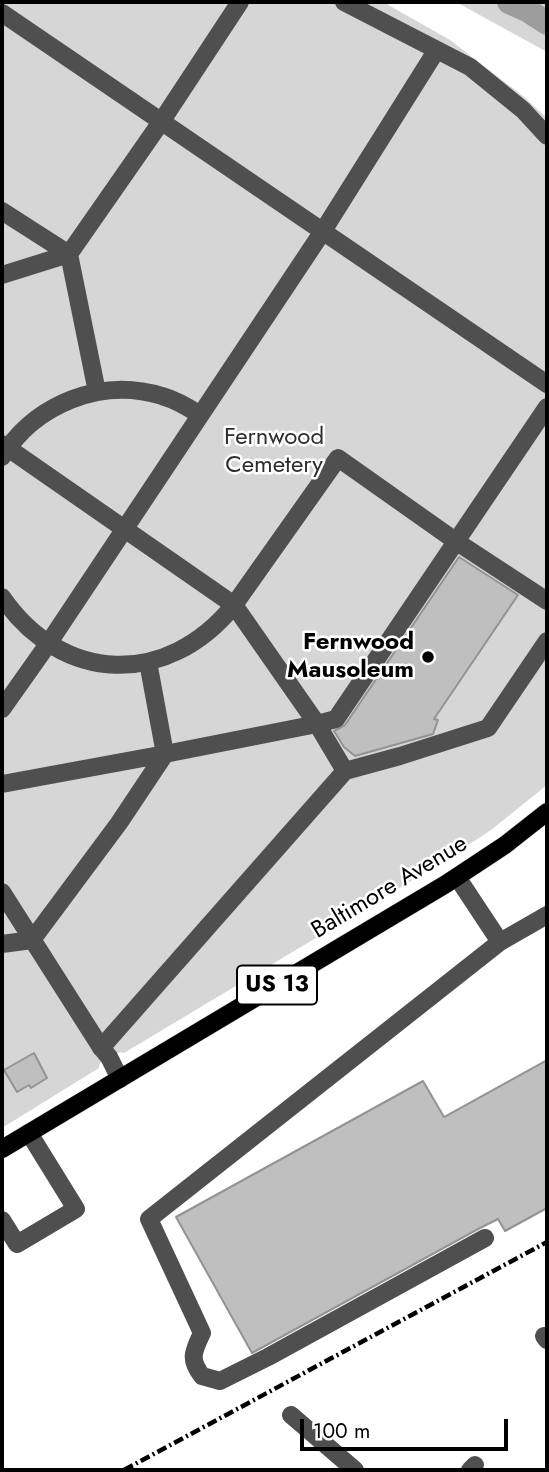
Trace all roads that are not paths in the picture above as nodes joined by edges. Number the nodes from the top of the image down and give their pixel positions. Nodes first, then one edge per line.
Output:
1 (240, 2) edge
2 (344, 2) edge
3 (2, 13) edge
4 (436, 51) junction
5 (161, 122) junction
6 (547, 136) edge
7 (2, 211) edge
8 (323, 231) junction
9 (69, 254) junction
10 (2, 275) edge
11 (547, 384) edge
12 (97, 392) junction
13 (547, 407) edge
14 (200, 415) junction
15 (4, 450) edge
16 (125, 529) junction
17 (457, 542) junction
18 (2, 597) edge
19 (547, 601) edge
20 (234, 605) junction
21 (547, 641) edge
22 (48, 644) junction
23 (148, 662) junction
24 (2, 709) edge
25 (317, 724) junction
26 (165, 754) junction
27 (345, 771) junction
28 (2, 784) edge
29 (547, 812) edge
30 (457, 877) junction
31 (2, 892) edge
32 (547, 915) edge
33 (32, 940) junction
34 (500, 942) junction
35 (2, 944) edge
36 (101, 1048) junction
37 (120, 1079) junction
38 (29, 1133) junction
39 (2, 1149) edge
40 (2, 1220) edge
41 (485, 1238) dead end
42 (291, 1415) dead end
43 (355, 1470) edge

1 - 5 street
2 - 4 street
3 - 5 street
4 - 6 street
4 - 8 street
5 - 8 street
5 - 9 street
7 - 9 street
8 - 11 street
8 - 14 street
9 - 10 street
9 - 12 street
12 - 14 street
12 - 15 street
13 - 17 street
14 - 16 street
15 - 16 street
16 - 20 street
16 - 22 street
17 - 19 street
17 - 20 street
17 - 25 street
18 - 22 street
20 - 23 street
20 - 25 street
21 - 27 street
22 - 23 street
22 - 24 street
23 - 26 street
25 - 26 street
25 - 27 street
26 - 28 street
26 - 33 street
27 - 36 street
29 - 30 main road, Baltimore Avenue / US 13
30 - 34 street
30 - 37 main road, Baltimore Avenue / US 13
31 - 33 street
32 - 34 street
33 - 35 street
33 - 36 street
34 - 41 street
36 - 37 street
37 - 38 main road, Baltimore Avenue / US 13
38 - 39 main road, Baltimore Avenue / US 13
38 - 40 street
42 - 43 street

